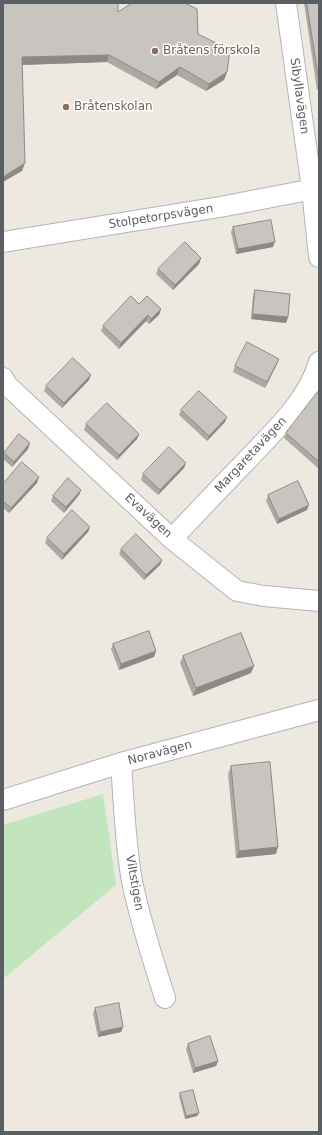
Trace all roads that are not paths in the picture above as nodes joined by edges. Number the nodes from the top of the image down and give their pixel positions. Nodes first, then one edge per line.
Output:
1 (286, 3) edge
2 (315, 188) edge
3 (3, 242) edge
4 (319, 257) edge
5 (318, 372) edge
6 (4, 384) edge
7 (172, 539) junction
8 (319, 601) edge
9 (319, 710) edge
10 (122, 763) junction
11 (3, 800) edge
12 (165, 998) dead end

1 - 2 street, Sibyllavägen
2 - 3 street, Stolpetorpsvägen
2 - 4 street
5 - 7 street, Margaretavägen
6 - 7 street, Evavägen
7 - 8 street, Evavägen
9 - 10 street, Noravägen
10 - 11 street, Noravägen
10 - 12 street, Viltstigen

